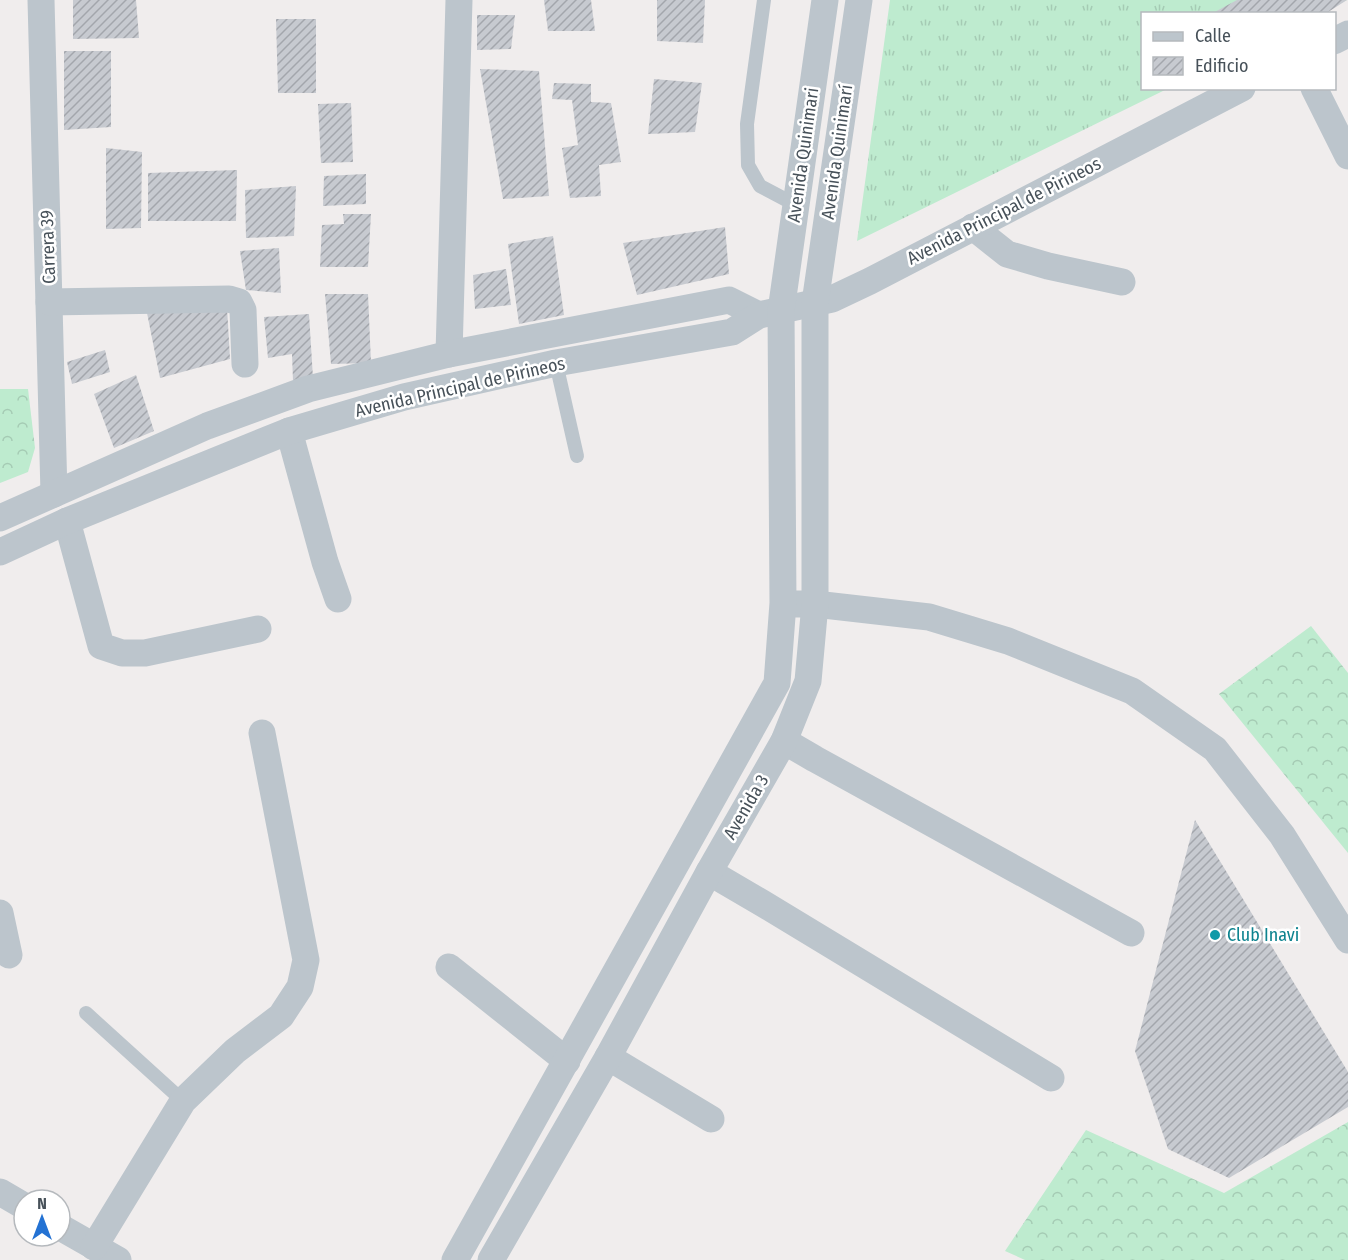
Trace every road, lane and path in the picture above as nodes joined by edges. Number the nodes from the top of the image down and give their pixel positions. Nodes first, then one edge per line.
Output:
1 (41, 0) edge
2 (459, 0) edge
3 (765, 0) edge
4 (825, 0) edge
5 (859, 0) edge
6 (1238, 90) edge
7 (1315, 90) edge
8 (1348, 156) edge
9 (796, 205) junction
10 (974, 227) junction
11 (1122, 282) dead end
12 (49, 302) junction
13 (815, 303) junction
14 (770, 313) junction
15 (449, 354) junction
16 (556, 363) junction
17 (245, 364) dead end
18 (289, 431) junction
19 (577, 456) dead end
20 (54, 494) junction
21 (0, 518) edge
22 (67, 521) junction
23 (0, 552) edge
24 (338, 599) dead end
25 (783, 603) junction
26 (815, 604) junction
27 (258, 629) dead end
28 (262, 733) dead end
29 (784, 741) junction
30 (709, 872) junction
31 (0, 913) edge
32 (1131, 933) dead end
33 (1348, 940) edge
34 (9, 955) dead end
35 (449, 967) dead end
36 (86, 1012) dead end
37 (608, 1057) junction
38 (567, 1061) junction
39 (1051, 1078) dead end
40 (183, 1101) junction
41 (711, 1119) dead end
42 (72, 1234) edge
43 (94, 1247) junction
44 (118, 1260) edge
45 (455, 1260) edge
46 (491, 1260) edge

1 - 12 street, Carrera 39
2 - 15 street
3 - 9 lane
4 - 9 street, Avenida Quinimari
5 - 13 street, Avenida Quinimarí
6 - 10 street, Avenida Principal de Pirineos
7 - 8 street
9 - 14 street, Avenida Quinimari
10 - 11 street
10 - 13 street, Avenida Principal de Pirineos
12 - 17 street
12 - 20 street, Carrera 39
13 - 14 street, Avenida Principal de Pirineos
13 - 26 street, Avenida 3
14 - 15 street, Avenida Principal de Pirineos
14 - 16 street, Avenida Principal de Pirineos
14 - 25 street, Avenida 3
15 - 20 street, Avenida Principal de Pirineos
16 - 18 street, Avenida Principal de Pirineos
16 - 19 lane
18 - 22 street, Avenida Principal de Pirineos
18 - 24 street
20 - 21 street, Avenida Principal de Pirineos
22 - 23 street, Avenida Principal de Pirineos
22 - 27 street
25 - 26 street
25 - 38 street, Avenida 3
26 - 29 street, Avenida 3
26 - 33 street
28 - 40 street
29 - 30 street, Avenida 3
29 - 32 street
30 - 37 street, Avenida 3
30 - 39 street
31 - 34 street
35 - 38 street
36 - 40 lane
37 - 41 street
37 - 46 street, Avenida 3
38 - 45 street, Avenida 3
40 - 43 street
42 - 43 street
43 - 44 street

